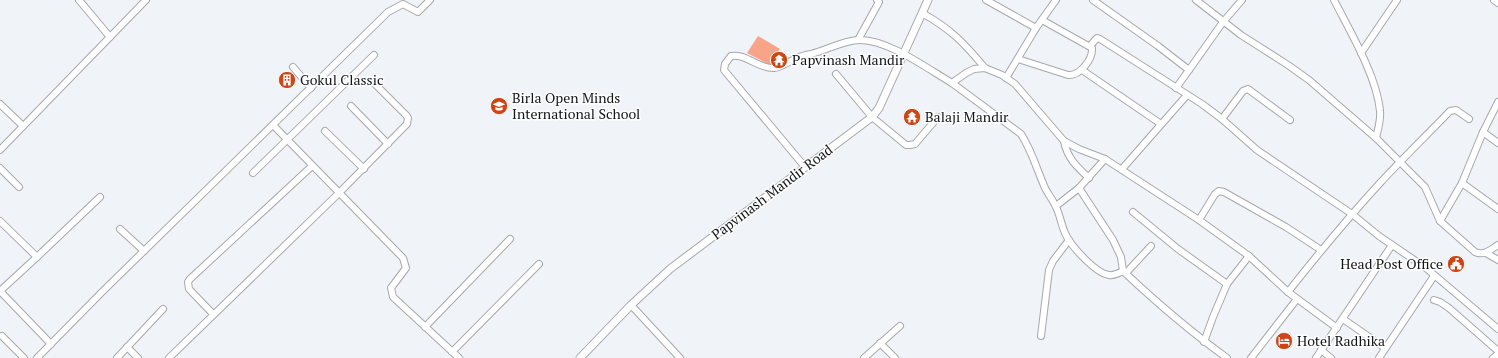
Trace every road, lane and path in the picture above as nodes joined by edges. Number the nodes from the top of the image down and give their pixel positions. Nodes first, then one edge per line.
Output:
1 (79, 0) edge
2 (146, 0) edge
3 (430, 0) edge
4 (877, 0) edge
5 (928, 0) edge
6 (986, 0) edge
7 (1056, 0) edge
8 (1093, 0) edge
9 (1196, 0) edge
10 (1242, 0) edge
11 (1334, 0) edge
12 (1398, 0) edge
13 (1494, 0) edge
14 (402, 2) edge
15 (1498, 3) edge
16 (922, 13) junction
17 (1042, 20) junction
18 (1223, 22) junction
19 (1036, 28) junction
20 (110, 37) junction
21 (858, 40) junction
22 (1090, 46) junction
23 (1361, 53) junction
24 (903, 54) junction
25 (374, 55) dead end
26 (1018, 59) junction
27 (293, 67) dead end
28 (985, 68) junction
29 (1082, 70) junction
30 (1189, 70) junction
31 (836, 74) dead end
32 (1006, 78) junction
33 (952, 83) junction
34 (375, 84) dead end
35 (311, 88) junction
36 (1176, 88) junction
37 (1187, 94) junction
38 (1498, 102) edge
39 (0, 104) edge
40 (351, 106) dead end
41 (872, 117) junction
42 (938, 117) dead end
43 (1222, 119) junction
44 (1469, 119) dead end
45 (1290, 120) dead end
46 (1161, 124) junction
47 (273, 125) junction
48 (23, 126) junction
49 (326, 131) dead end
50 (1483, 132) junction
51 (1376, 138) junction
52 (287, 140) junction
53 (1064, 141) junction
54 (1498, 143) edge
55 (388, 144) junction
56 (0, 150) edge
57 (1105, 159) junction
58 (1401, 162) junction
59 (312, 166) junction
60 (805, 167) junction
61 (0, 168) edge
62 (364, 169) junction
63 (1122, 169) junction
64 (253, 173) dead end
65 (1089, 178) junction
66 (1462, 183) junction
67 (19, 187) dead end
68 (1079, 188) junction
69 (339, 193) junction
70 (100, 197) dead end
71 (1056, 206) junction
72 (1498, 209) edge
73 (1133, 212) dead end
74 (1352, 214) junction
75 (1199, 220) junction
76 (0, 221) edge
77 (1440, 221) junction
78 (120, 229) dead end
79 (510, 239) dead end
80 (1068, 240) junction
81 (1392, 245) junction
82 (1498, 245) edge
83 (1151, 246) dead end
84 (1321, 250) junction
85 (144, 251) junction
86 (1486, 253) junction
87 (1249, 256) junction
88 (37, 257) junction
89 (1498, 260) edge
90 (539, 264) dead end
91 (1124, 272) junction
92 (1434, 276) junction
93 (1227, 284) junction
94 (0, 291) edge
95 (1288, 292) junction
96 (1296, 299) junction
97 (1434, 300) dead end
98 (631, 305) junction
99 (163, 309) dead end
100 (213, 314) junction
101 (1343, 318) junction
102 (900, 326) dead end
103 (425, 327) junction
104 (1337, 328) junction
105 (1498, 329) edge
106 (2, 336) dead end
107 (1041, 336) dead end
108 (1204, 342) junction
109 (880, 343) junction
110 (51, 344) junction
111 (127, 347) junction
112 (1385, 348) junction
113 (1321, 350) junction
114 (1498, 351) edge
115 (452, 352) junction
116 (1498, 354) edge
117 (24, 358) edge
118 (37, 358) edge
119 (117, 358) edge
120 (138, 358) edge
121 (169, 358) edge
122 (459, 358) edge
123 (580, 358) edge
124 (680, 358) edge
125 (864, 358) edge
126 (895, 358) edge
127 (1227, 358) edge
128 (1251, 358) edge
129 (1316, 358) edge
130 (1331, 358) edge
131 (1379, 358) edge
132 (1493, 358) edge

1 - 20 street
2 - 20 street
3 - 14 street
4 - 21 street
5 - 16 street, Papvinash Mandir Road
6 - 19 street
7 - 17 street
8 - 30 street
9 - 18 street
10 - 18 street
11 - 23 street
12 - 23 street
13 - 15 street
14 - 35 street
16 - 24 street, Papvinash Mandir Road
16 - 28 street
17 - 19 street
17 - 22 street
18 - 30 street
18 - 51 street
19 - 26 street
20 - 48 street
21 - 24 street
21 - 60 street
22 - 29 street
22 - 36 street
23 - 51 street
24 - 33 street
24 - 41 street, Papvinash Mandir Road
25 - 52 street
26 - 29 street
26 - 32 street
27 - 35 street
28 - 32 street
28 - 33 street
29 - 46 street
30 - 36 street
31 - 41 street
32 - 53 street
33 - 71 street
34 - 55 street
35 - 47 street
36 - 37 street
37 - 43 street
37 - 46 street
38 - 50 street
39 - 48 street
40 - 55 street
41 - 42 street
41 - 60 street, Papvinash Mandir Road
43 - 45 street
43 - 74 street
44 - 58 street
46 - 63 street
47 - 52 street
47 - 85 street
48 - 56 street
49 - 62 street
50 - 54 street
50 - 66 street
51 - 58 street
52 - 59 street
52 - 64 street
53 - 57 street
53 - 65 street
55 - 62 street
57 - 63 street
57 - 65 street
58 - 74 street
58 - 77 street
59 - 69 street
59 - 100 street
60 - 98 street, Papvinash Mandir Road
61 - 67 street
62 - 69 street
63 - 75 street
65 - 68 street
66 - 72 street
66 - 77 street
68 - 71 street
68 - 91 street
69 - 100 street
69 - 103 street
70 - 88 street
71 - 80 street
73 - 93 street
74 - 81 street
74 - 84 street
75 - 84 street
75 - 87 street
76 - 88 street
77 - 86 street
78 - 85 street
79 - 103 street
80 - 91 street
80 - 107 street
81 - 92 street
81 - 101 street
82 - 86 street
83 - 91 street
84 - 95 street
85 - 110 street
86 - 89 street
87 - 93 street
87 - 95 street
88 - 94 street
90 - 115 street
91 - 108 street
92 - 105 street
92 - 112 street
93 - 108 street
94 - 110 street
95 - 96 street
96 - 104 street
96 - 128 street
97 - 114 street
98 - 123 street, Papvinash Mandir Road
98 - 124 street
99 - 111 street
100 - 121 street
101 - 104 street
101 - 112 street
102 - 109 street
103 - 115 street
104 - 113 street
106 - 117 street
108 - 127 street
109 - 125 street
109 - 126 street
110 - 118 street
111 - 119 street
111 - 120 street
112 - 131 street
113 - 129 street
113 - 130 street
115 - 122 street
116 - 132 street

